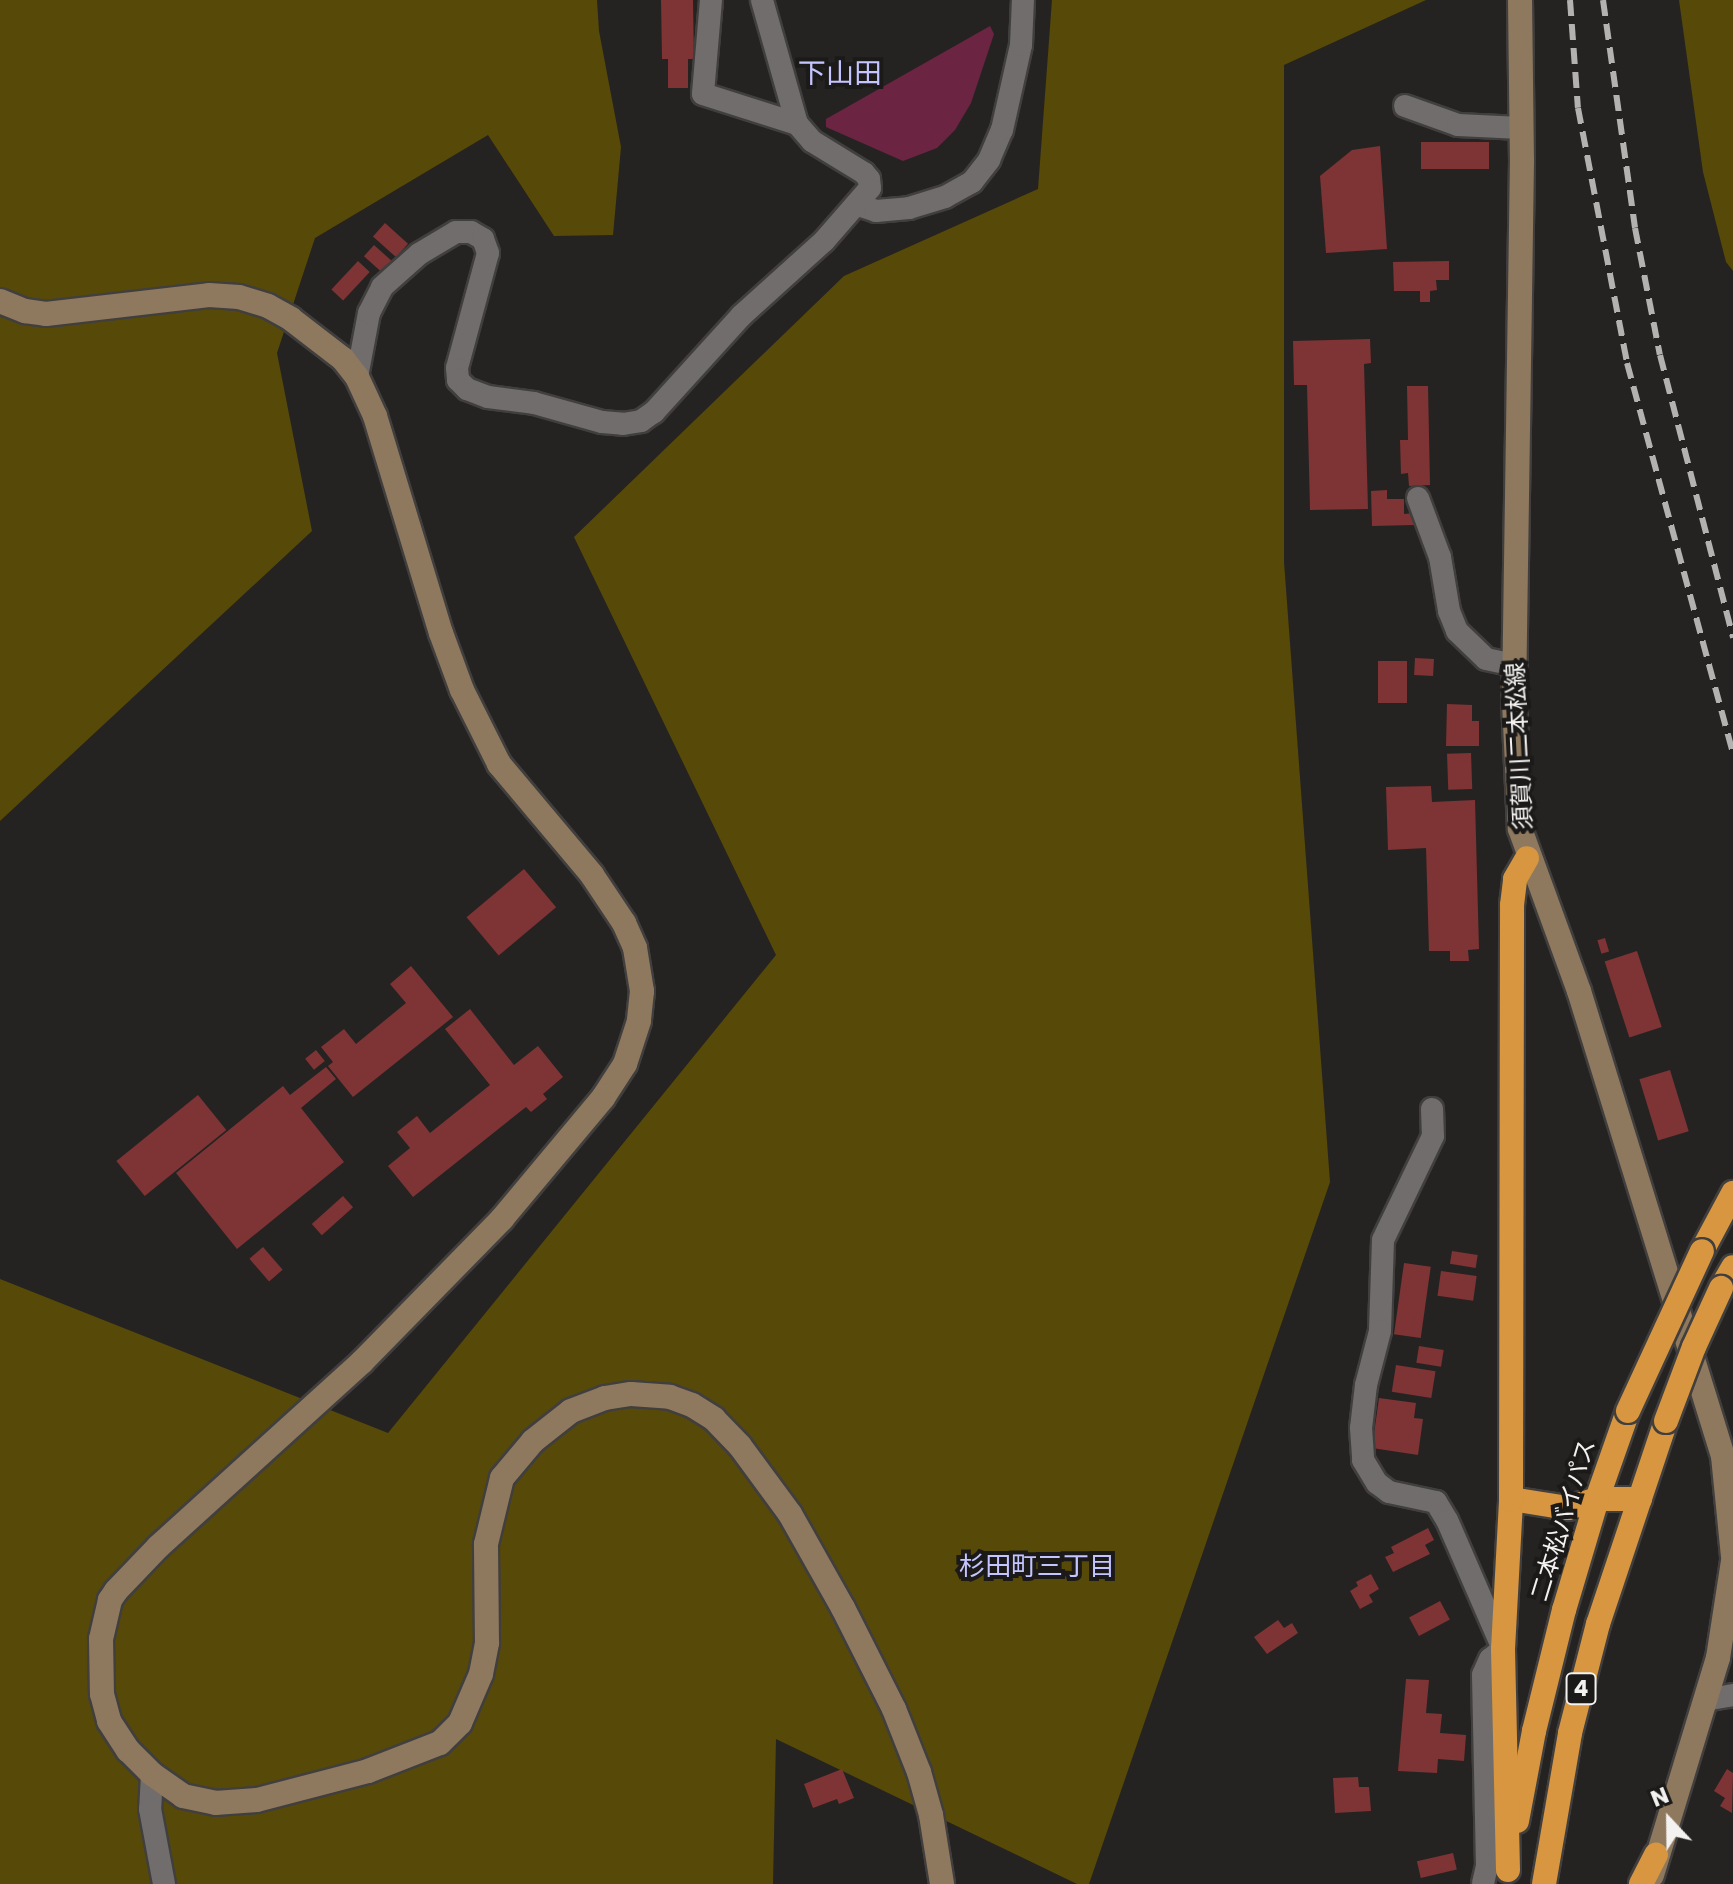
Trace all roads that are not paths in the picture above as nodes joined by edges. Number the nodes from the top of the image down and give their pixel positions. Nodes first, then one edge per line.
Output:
1 (711, 0) edge
2 (762, 0) edge
3 (1023, 0) edge
4 (1520, 0) edge
5 (1405, 106) dead end
6 (797, 124) junction
7 (1521, 128) junction
8 (858, 205) junction
9 (0, 301) edge
10 (357, 377) junction
11 (1418, 498) dead end
12 (1514, 665) junction
13 (1527, 858) junction
14 (1432, 1109) dead end
15 (1733, 1193) edge
16 (1727, 1278) edge
17 (1511, 1499) junction
18 (1597, 1499) junction
19 (1640, 1499) junction
20 (1733, 1558) edge
21 (1503, 1649) junction
22 (1733, 1695) edge
23 (1705, 1700) junction
24 (152, 1774) junction
25 (1656, 1855) junction
26 (1508, 1877) edge
27 (164, 1884) edge
28 (942, 1884) edge
29 (1483, 1884) edge
30 (1544, 1884) edge
31 (1641, 1884) edge
32 (1650, 1884) edge

1 - 6 street
2 - 6 street
3 - 8 street
4 - 7 street, 須賀川二本松線
5 - 7 street
6 - 8 street
7 - 12 street, 須賀川二本松線
8 - 10 street
9 - 10 street
10 - 24 street
11 - 12 street
12 - 13 street, 須賀川二本松線
13 - 17 highway
13 - 20 street, 須賀川二本松線
14 - 21 street
15 - 18 highway, 二本松バイパス / 4, bridge
16 - 19 highway, 4, bridge
17 - 18 highway
17 - 21 highway
18 - 19 highway
18 - 26 highway, 二本松バイパス / 4
19 - 30 highway, 4
20 - 23 street, 須賀川二本松線
21 - 26 highway
21 - 29 street
22 - 23 street
23 - 25 street, 須賀川二本松線
24 - 27 street
24 - 28 street
25 - 31 highway
25 - 32 street, 須賀川二本松線

